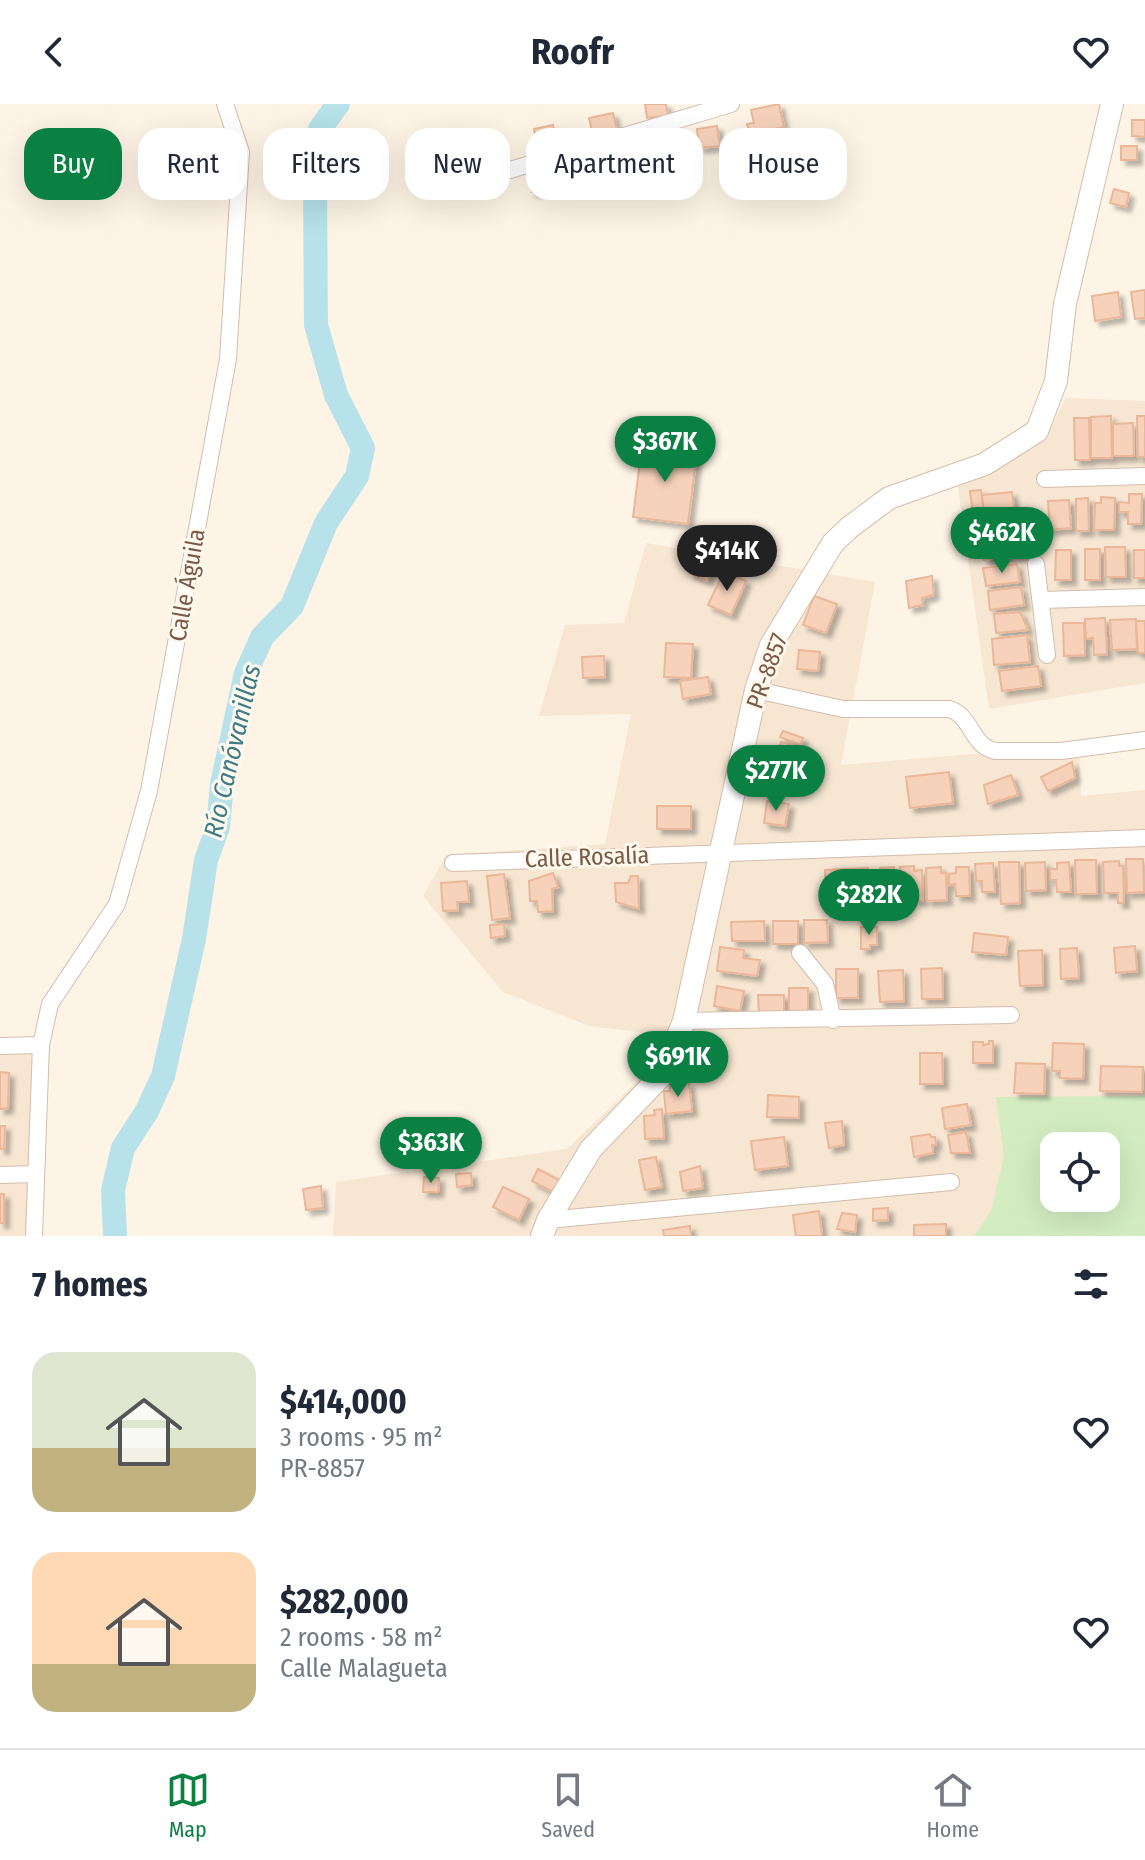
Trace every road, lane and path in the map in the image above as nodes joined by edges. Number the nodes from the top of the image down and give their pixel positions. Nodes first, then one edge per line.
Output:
1 (225, 104) edge
2 (731, 104) edge
3 (1112, 104) edge
4 (510, 170) edge
5 (1145, 476) edge
6 (1045, 479) dead end
7 (1036, 564) dead end
8 (1145, 597) edge
9 (1041, 600) junction
10 (1047, 655) dead end
11 (756, 690) junction
12 (1145, 740) edge
13 (1145, 838) edge
14 (720, 852) junction
15 (453, 863) dead end
16 (800, 953) dead end
17 (1011, 1015) dead end
18 (833, 1020) junction
19 (684, 1021) junction
20 (41, 1045) junction
21 (0, 1046) edge
22 (36, 1174) junction
23 (0, 1175) edge
24 (951, 1182) dead end
25 (545, 1228) edge
26 (34, 1236) edge

1 - 20 street, Calle Águila
2 - 4 street
3 - 11 street, PR-8857 / PR-8857
5 - 6 street
7 - 9 street
8 - 9 street
9 - 10 street
11 - 12 street
11 - 14 street, PR-8857
13 - 14 street, Calle Rosalía
14 - 15 street, Calle Rosalía
14 - 19 street, PR-8857
16 - 18 street
17 - 18 street
18 - 19 street
19 - 25 street, PR-8857
20 - 21 street
20 - 22 street, Calle Águila
22 - 23 street
22 - 26 street, Calle Águila
24 - 25 street

